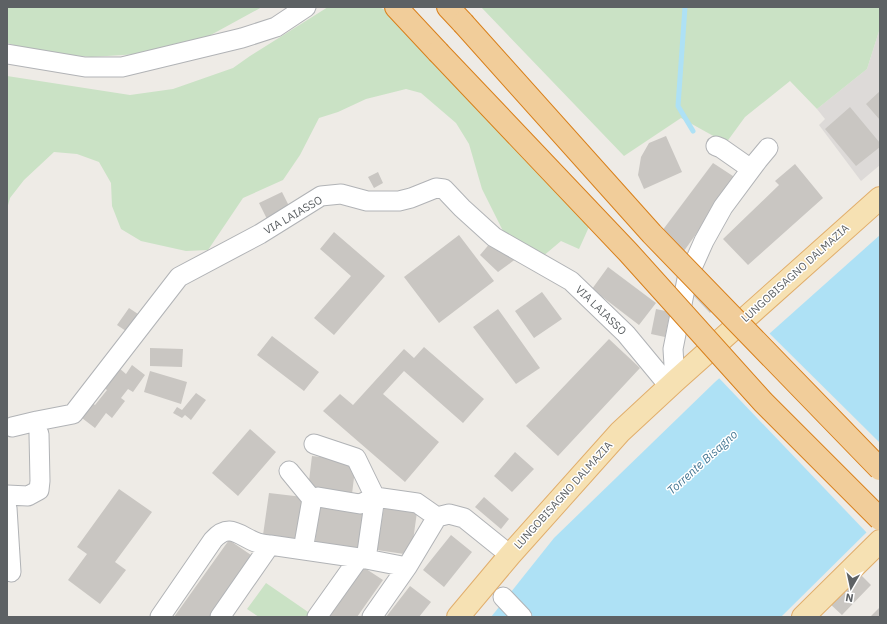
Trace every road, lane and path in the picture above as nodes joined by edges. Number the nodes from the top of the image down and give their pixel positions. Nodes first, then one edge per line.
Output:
1 (306, 7) edge
2 (396, 7) edge
3 (448, 7) edge
4 (7, 54) edge
5 (716, 146) dead end
6 (768, 148) dead end
7 (751, 169) junction
8 (880, 198) edge
9 (672, 383) junction
10 (12, 427) dead end
11 (39, 434) dead end
12 (314, 444) dead end
13 (880, 469) edge
14 (289, 471) dead end
15 (7, 495) edge
16 (375, 497) junction
17 (312, 499) junction
18 (7, 508) edge
19 (437, 517) junction
20 (880, 519) edge
21 (270, 545) junction
22 (878, 548) edge
23 (303, 550) junction
24 (510, 555) junction
25 (363, 559) junction
26 (407, 567) junction
27 (11, 572) dead end
28 (503, 597) dead end
29 (160, 617) edge
30 (220, 617) edge
31 (317, 617) edge
32 (372, 617) edge
33 (458, 617) edge
34 (522, 617) edge
35 (803, 617) edge

1 - 4 street
2 - 20 highway, bridge
3 - 13 highway, bridge
5 - 7 street
6 - 7 street
7 - 9 street
8 - 9 main road, LUNGOBISAGNO DALMAZIA
9 - 10 street, VIA LAIASSO
9 - 24 main road, LUNGOBISAGNO DALMAZIA
11 - 15 street
12 - 16 street
14 - 17 street
16 - 17 street
16 - 19 street
16 - 25 street
17 - 23 street
18 - 27 street
19 - 24 street
19 - 26 street
21 - 23 street
21 - 29 street
21 - 30 street
22 - 35 main road
23 - 25 street
24 - 33 main road, LUNGOBISAGNO DALMAZIA
25 - 26 street
25 - 31 street
26 - 32 street
28 - 34 street

